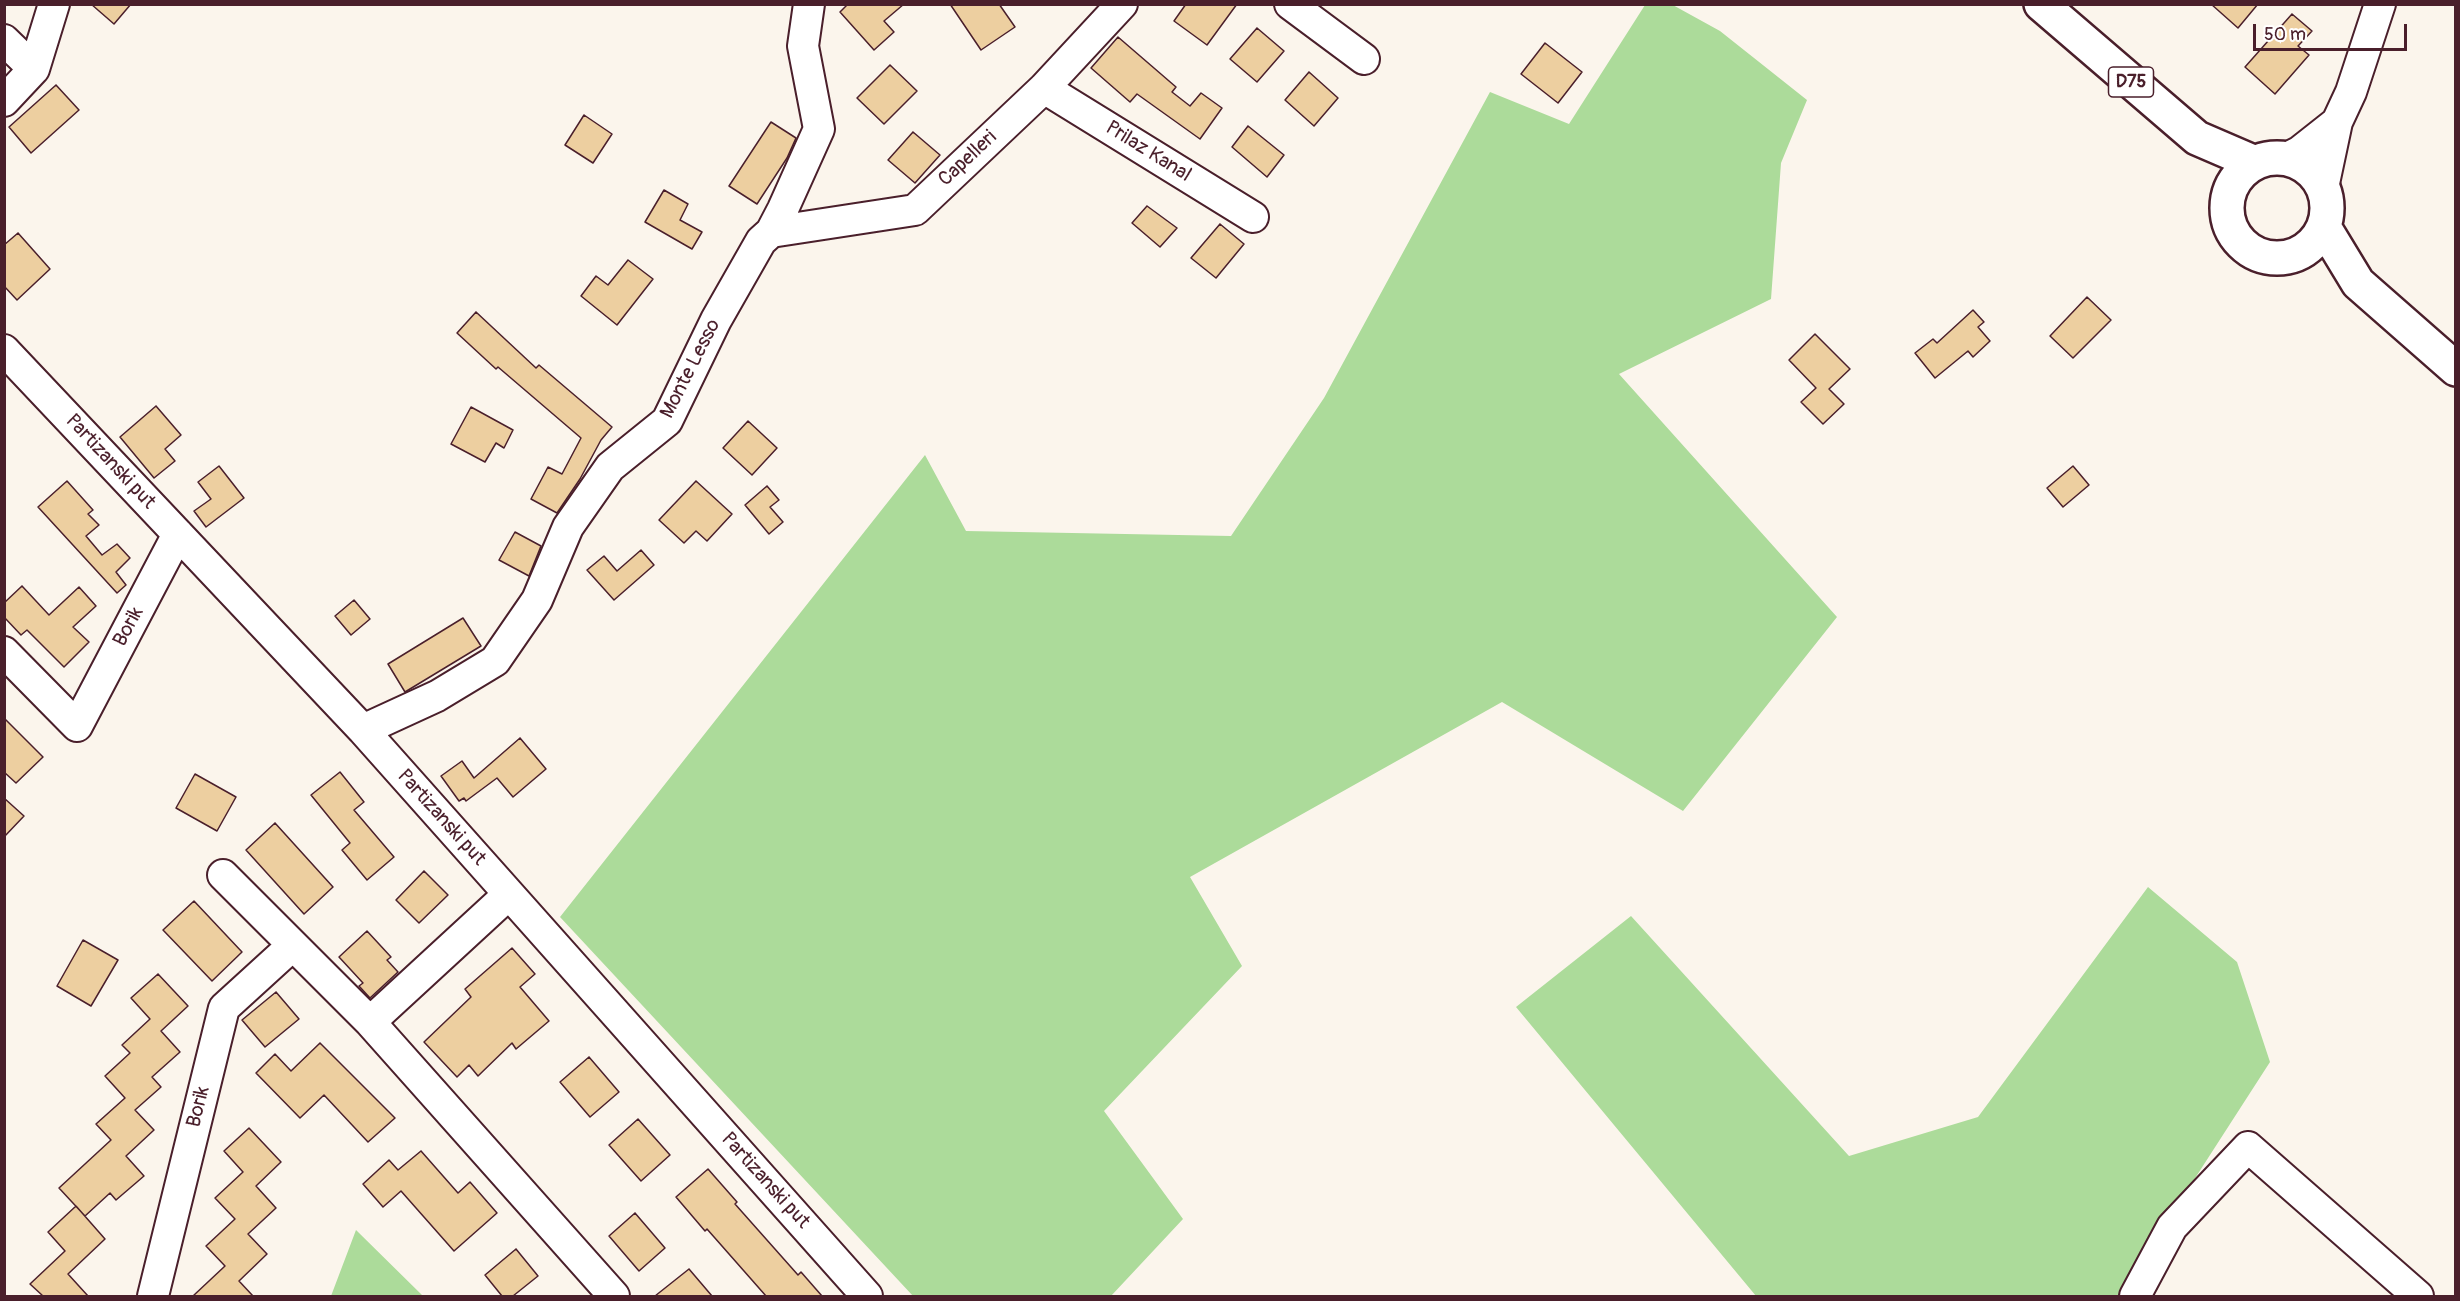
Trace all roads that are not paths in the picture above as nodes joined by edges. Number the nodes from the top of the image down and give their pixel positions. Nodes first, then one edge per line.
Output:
1 (54, 4) edge
2 (808, 4) edge
3 (1290, 4) edge
4 (2041, 4) edge
5 (2380, 4) edge
6 (1121, 5) edge
7 (4, 40) edge
8 (1364, 60) dead end
9 (34, 69) junction
10 (1044, 88) junction
11 (4, 101) edge
12 (2337, 122) junction
13 (2198, 138) junction
14 (2270, 161) junction
15 (2323, 188) junction
16 (2229, 195) junction
17 (1253, 217) dead end
18 (2324, 227) junction
19 (771, 232) junction
20 (2294, 256) junction
21 (2358, 283) junction
22 (4, 350) edge
23 (2456, 369) edge
24 (178, 534) junction
25 (4, 652) edge
26 (363, 730) junction
27 (223, 875) dead end
28 (509, 894) junction
29 (292, 946) junction
30 (370, 1022) junction
31 (153, 1296) edge
32 (614, 1296) edge
33 (867, 1296) edge
34 (2135, 1296) edge
35 (2418, 1296) edge

1 - 9 street
2 - 19 street, Monte Lesso
3 - 8 street
4 - 13 main road, D75
5 - 12 street
6 - 10 street, Capelleri
7 - 9 street
9 - 11 street
10 - 17 street, Prilaz Kanal
10 - 19 street, Capelleri
12 - 14 street
12 - 15 street
13 - 14 main road, D75
13 - 16 main road, D75
14 - 15 main road, D75
14 - 16 main road
15 - 18 main road
16 - 20 main road, D75
18 - 20 main road
18 - 21 main road, D75
19 - 26 street, Monte Lesso
20 - 21 main road, D75
21 - 23 main road, D75
22 - 24 street, Partizanski put
24 - 25 street, Borik
24 - 26 street, Partizanski put
26 - 28 street, Partizanski put
27 - 29 street
28 - 30 street
28 - 33 street, Partizanski put
29 - 30 street
29 - 31 street, Borik
30 - 32 street
34 - 35 street

